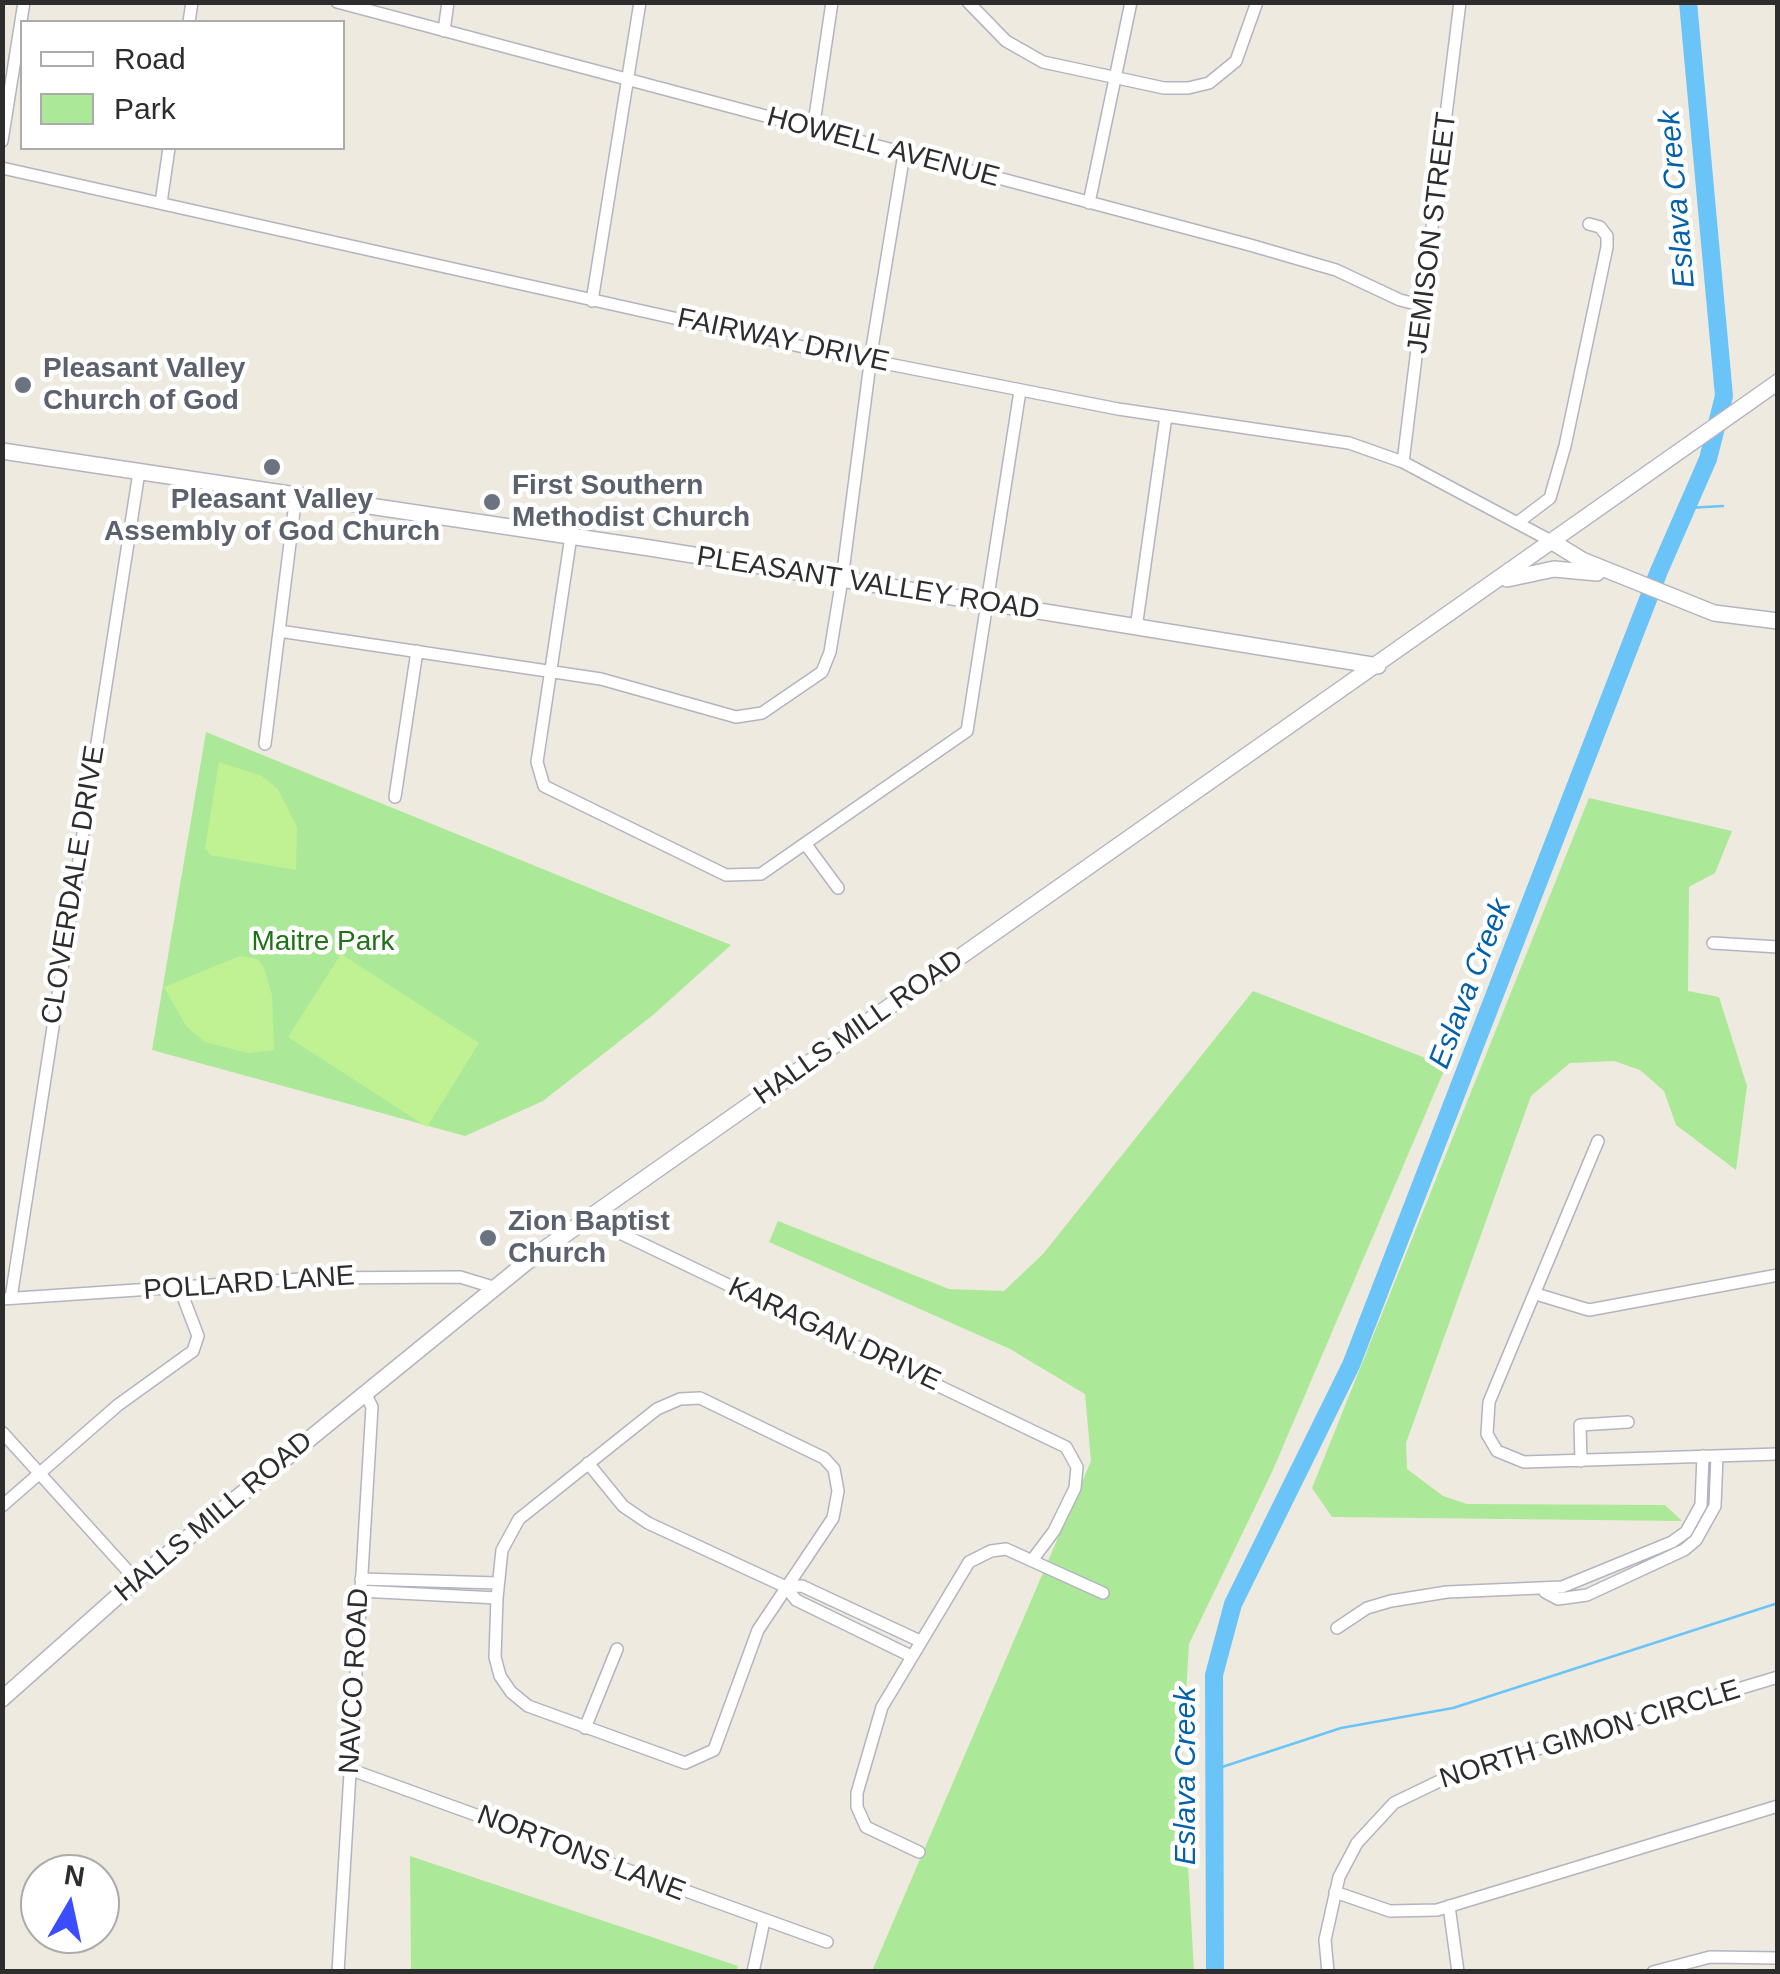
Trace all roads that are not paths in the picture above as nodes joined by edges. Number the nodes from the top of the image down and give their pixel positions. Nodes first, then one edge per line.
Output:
1 (337, 2) edge
2 (448, 2) edge
3 (640, 2) edge
4 (832, 2) edge
5 (968, 2) edge
6 (1132, 2) edge
7 (1256, 2) edge
8 (1460, 2) edge
9 (20, 27) edge
10 (444, 31) junction
11 (1115, 78) junction
12 (628, 80) junction
13 (813, 130) junction
14 (2, 141) edge
15 (169, 150) edge
16 (904, 154) junction
17 (2, 168) edge
18 (161, 203) junction
19 (1089, 203) junction
20 (1589, 224) dead end
21 (592, 301) junction
22 (1424, 306) junction
23 (872, 360) junction
24 (1778, 382) edge
25 (1020, 391) junction
26 (1166, 416) junction
27 (2, 452) edge
28 (1403, 462) junction
29 (139, 472) junction
30 (296, 495) junction
31 (1517, 522) junction
32 (572, 536) junction
33 (1551, 541) junction
34 (1625, 577) junction
35 (842, 579) junction
36 (1494, 583) junction
37 (989, 604) junction
38 (1778, 621) edge
39 (1136, 628) junction
40 (279, 631) junction
41 (417, 652) junction
42 (1378, 666) junction
43 (550, 671) junction
44 (265, 744) dead end
45 (396, 797) dead end
46 (808, 846) junction
47 (838, 888) dead end
48 (1713, 942) dead end
49 (1778, 947) edge
50 (1598, 1142) dead end
51 (592, 1215) junction
52 (1778, 1275) edge
53 (493, 1288) junction
54 (180, 1290) junction
55 (1536, 1294) junction
56 (7, 1299) edge
57 (364, 1393) junction
58 (1628, 1422) dead end
59 (2, 1432) edge
60 (1778, 1454) edge
61 (1703, 1456) junction
62 (1717, 1456) junction
63 (1581, 1461) junction
64 (588, 1463) junction
65 (42, 1472) junction
66 (2, 1506) edge
67 (1033, 1559) junction
68 (136, 1580) junction
69 (498, 1583) junction
70 (361, 1585) junction
71 (786, 1588) junction
72 (1544, 1592) junction
73 (1103, 1593) dead end
74 (497, 1598) junction
75 (850, 1608) junction
76 (843, 1622) junction
77 (1338, 1628) dead end
78 (920, 1641) junction
79 (617, 1649) dead end
80 (911, 1656) junction
81 (1778, 1677) edge
82 (2, 1699) edge
83 (585, 1728) junction
84 (350, 1769) junction
85 (1778, 1806) edge
86 (919, 1852) dead end
87 (1335, 1892) junction
88 (1449, 1906) junction
89 (764, 1921) junction
90 (827, 1942) dead end
91 (1778, 1958) edge
92 (338, 1972) edge
93 (753, 1972) edge
94 (1328, 1972) edge
95 (1458, 1972) edge
96 (1653, 1972) edge

1 - 10 street, HOWELL AVENUE
2 - 10 street
3 - 12 street
4 - 13 street
5 - 11 street
6 - 11 street
7 - 11 street
8 - 22 street, JEMISON STREET
9 - 14 street
10 - 12 street, HOWELL AVENUE
11 - 19 street
12 - 13 street, HOWELL AVENUE
12 - 21 street
13 - 16 street, HOWELL AVENUE
15 - 18 street
16 - 19 street, HOWELL AVENUE
16 - 23 street
17 - 18 street, FAIRWAY DRIVE
18 - 21 street, FAIRWAY DRIVE
19 - 22 street, HOWELL AVENUE
20 - 31 street
21 - 23 street, FAIRWAY DRIVE
22 - 28 street, JEMISON STREET
23 - 25 street, FAIRWAY DRIVE
23 - 35 street
24 - 33 street, HALLS MILL ROAD
25 - 26 street, FAIRWAY DRIVE
25 - 37 street
26 - 28 street, FAIRWAY DRIVE
26 - 39 street
27 - 29 street, PLEASANT VALLEY ROAD
28 - 31 street, FAIRWAY DRIVE
29 - 30 street, PLEASANT VALLEY ROAD
29 - 56 street, CLOVERDALE DRIVE
30 - 32 street, PLEASANT VALLEY ROAD
30 - 40 street
31 - 33 street, FAIRWAY DRIVE
32 - 35 street, PLEASANT VALLEY ROAD
32 - 43 street
33 - 34 street
33 - 36 street, HALLS MILL ROAD
34 - 36 street
34 - 38 street
35 - 37 street, PLEASANT VALLEY ROAD
35 - 43 street
36 - 42 street, HALLS MILL ROAD
37 - 39 street, PLEASANT VALLEY ROAD
37 - 46 street
39 - 42 street, PLEASANT VALLEY ROAD
40 - 41 street
40 - 44 street
41 - 43 street
41 - 45 street
42 - 51 street, HALLS MILL ROAD
43 - 46 street
46 - 47 street
48 - 49 street
50 - 55 street
51 - 53 street, HALLS MILL ROAD
51 - 67 street, KARAGAN DRIVE
52 - 55 street
53 - 54 street, POLLARD LANE
53 - 57 street, HALLS MILL ROAD
54 - 56 street, POLLARD LANE
54 - 65 street
55 - 63 street
57 - 68 street, HALLS MILL ROAD
57 - 70 street, NAVCO ROAD
58 - 63 street
59 - 65 street
60 - 62 street
61 - 62 street
61 - 63 street
61 - 72 street
62 - 72 street
64 - 69 street
64 - 71 street
64 - 71 street
65 - 66 street
65 - 68 street
67 - 73 street
67 - 78 street
68 - 82 street, HALLS MILL ROAD
69 - 70 street
69 - 74 street
70 - 74 street
70 - 84 street, NAVCO ROAD
71 - 75 street
71 - 76 street
71 - 83 street
72 - 77 street
74 - 83 street
75 - 76 street
75 - 78 street
76 - 80 street
78 - 80 street
79 - 83 street
80 - 86 street
81 - 87 street, NORTH GIMON CIRCLE
84 - 89 street, NORTONS LANE
84 - 92 street, NAVCO ROAD
85 - 88 street
87 - 88 street
87 - 94 street, NORTH GIMON CIRCLE
88 - 95 street
89 - 90 street, NORTONS LANE
89 - 93 street
91 - 96 street

